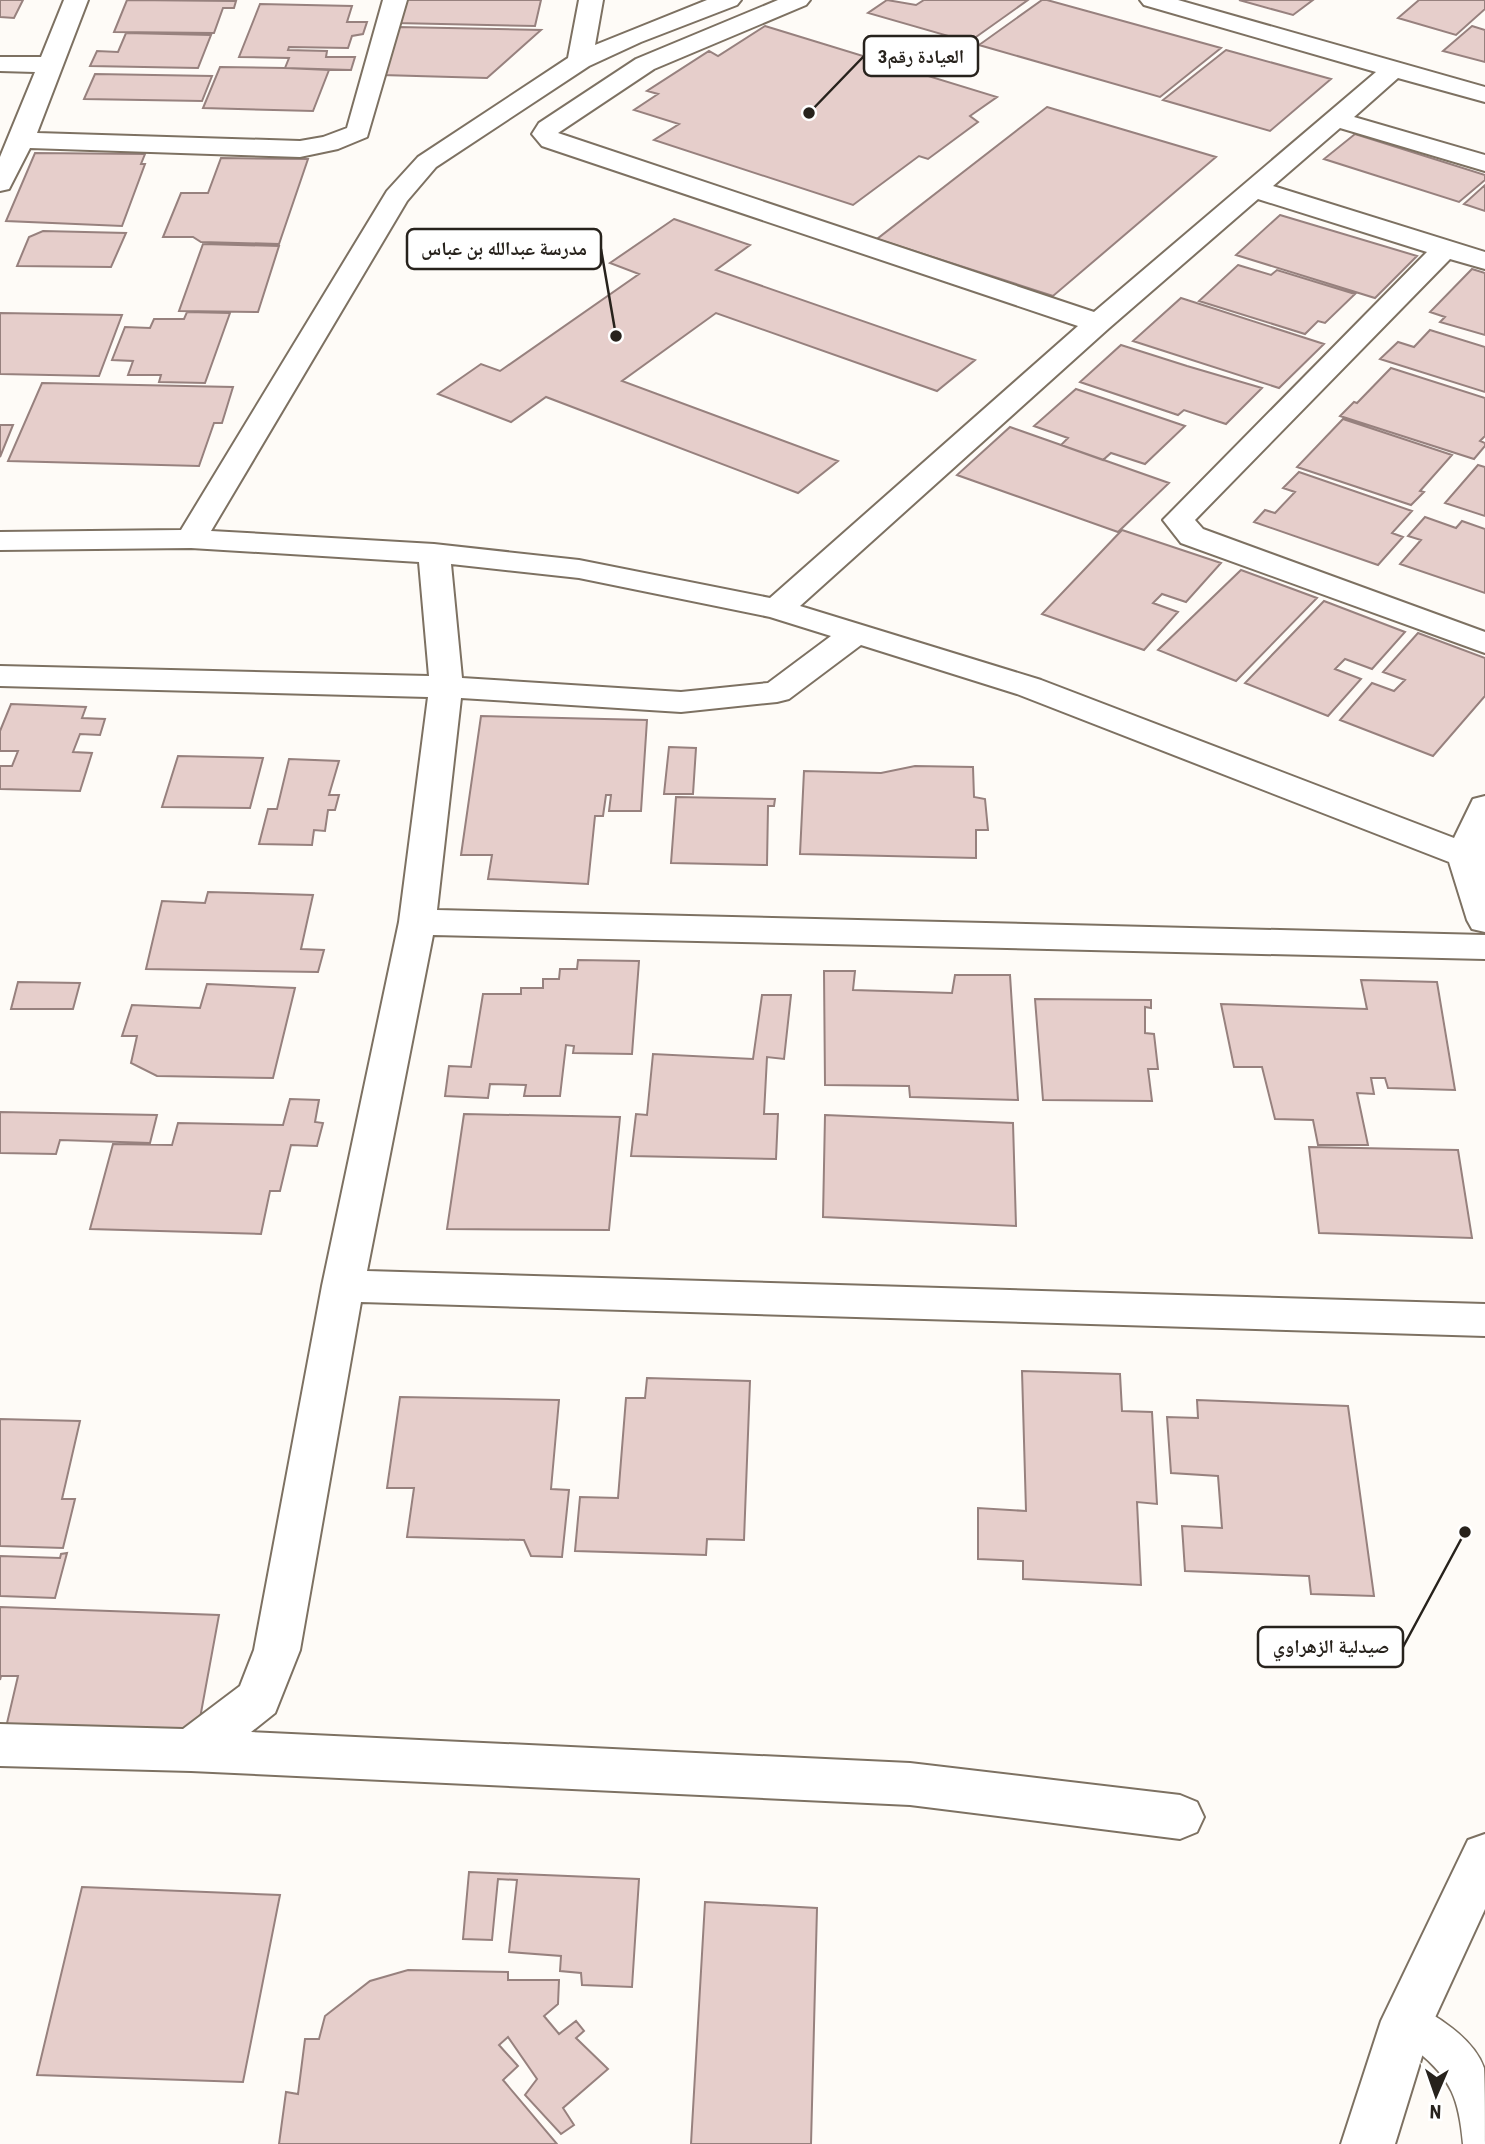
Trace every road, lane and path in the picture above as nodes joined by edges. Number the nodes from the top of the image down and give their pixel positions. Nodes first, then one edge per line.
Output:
1 (76, 0) edge
2 (394, 0) edge
3 (591, 0) edge
4 (729, 0) edge
5 (798, 0) edge
6 (1152, 0) edge
7 (580, 61) junction
8 (0, 64) edge
9 (52, 65) junction
10 (1394, 69) junction
11 (1485, 95) edge
12 (1335, 119) junction
13 (21, 140) junction
14 (1485, 163) edge
15 (0, 183) edge
16 (1254, 189) junction
17 (1445, 249) junction
18 (1485, 261) edge
19 (1098, 323) junction
20 (191, 539) junction
21 (0, 541) edge
22 (434, 553) junction
23 (777, 609) junction
24 (855, 634) junction
25 (1485, 643) edge
26 (0, 676) edge
27 (446, 687) junction
28 (1485, 807) edge
29 (1475, 859) edge
30 (1485, 920) edge
31 (418, 922) junction
32 (1485, 947) edge
33 (343, 1286) junction
34 (1485, 1320) edge
35 (0, 1745) edge
36 (191, 1750) junction
37 (1180, 1817) dead end
38 (1485, 1856) edge
39 (1407, 2021) junction
40 (1368, 2144) edge
41 (1484, 2144) edge

1 - 9 street
2 - 13 street
3 - 7 street
4 - 7 street
5 - 19 street
6 - 10 street
7 - 20 street
8 - 9 street
9 - 13 street
10 - 11 street
10 - 12 street
12 - 14 street
12 - 16 street
13 - 15 street
16 - 17 street
16 - 19 street
17 - 18 street
17 - 25 street
19 - 23 street
20 - 21 street
20 - 22 street
22 - 23 street
22 - 27 street
23 - 24 street
24 - 27 street
24 - 29 street
26 - 27 street
27 - 31 street
28 - 29 street
29 - 30 street
31 - 32 street
31 - 33 street
33 - 34 street
33 - 36 street
35 - 36 street
36 - 37 street
38 - 39 street
39 - 40 street
39 - 41 lane

